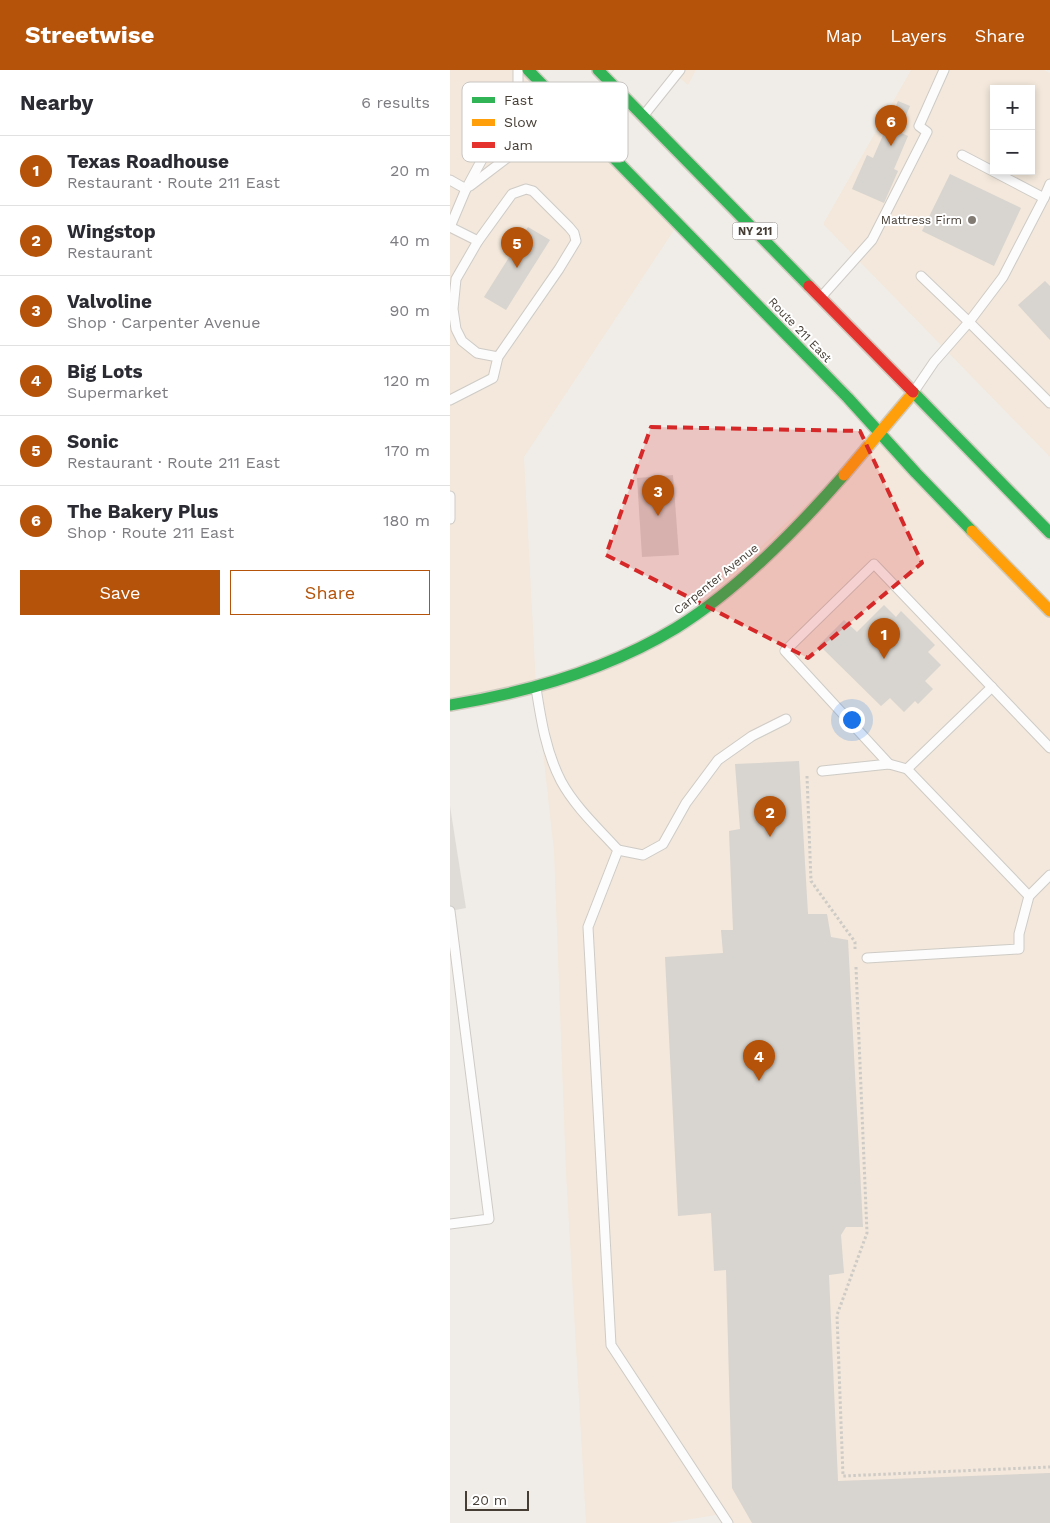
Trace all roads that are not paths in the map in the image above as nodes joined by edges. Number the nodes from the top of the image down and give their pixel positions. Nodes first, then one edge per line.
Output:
1 (528, 70) edge
2 (598, 70) edge
3 (680, 70) edge
4 (944, 70) edge
5 (540, 82) edge
6 (610, 82) edge
7 (628, 101) edge
8 (643, 116) junction
9 (962, 155) dead end
10 (481, 162) edge
11 (502, 162) edge
12 (618, 162) edge
13 (450, 180) edge
14 (1050, 184) edge
15 (466, 189) junction
16 (1044, 198) junction
17 (450, 227) edge
18 (478, 241) junction
19 (921, 276) dead end
20 (820, 298) junction
21 (969, 322) junction
22 (498, 357) junction
23 (913, 393) junction
24 (450, 400) edge
25 (1050, 403) edge
26 (880, 434) junction
27 (450, 496) edge
28 (450, 518) edge
29 (1050, 532) edge
30 (1050, 611) edge
31 (536, 687) junction
32 (992, 687) junction
33 (450, 705) edge
34 (786, 719) dead end
35 (1050, 748) edge
36 (890, 764) junction
37 (907, 769) junction
38 (822, 771) dead end
39 (618, 850) junction
40 (1050, 875) edge
41 (1029, 896) junction
42 (450, 911) edge
43 (867, 958) dead end
44 (450, 1224) edge
45 (728, 1523) edge

1 - 5 main road, Route 211 East
2 - 6 main road, NY 211
3 - 8 lane
4 - 20 lane
7 - 8 main road, NY 211
8 - 20 main road, NY 211
9 - 16 lane
10 - 15 lane
11 - 15 lane
12 - 26 main road, Route 211 East
13 - 15 lane
14 - 16 lane
15 - 17 lane
16 - 21 lane
17 - 18 lane
18 - 22 lane
18 - 22 lane
19 - 21 lane
20 - 23 main road, NY 211
21 - 23 lane
21 - 25 lane
22 - 24 lane
23 - 26 main road, Carpenter Avenue
23 - 29 main road, NY 211
26 - 30 main road, Route 211 East
26 - 31 main road, Carpenter Avenue
27 - 28 lane
31 - 33 main road, Carpenter Avenue
31 - 39 lane
32 - 35 lane
32 - 36 lane
32 - 37 lane
34 - 39 lane
36 - 37 lane
36 - 38 lane
37 - 41 lane
39 - 45 lane
40 - 41 lane
41 - 43 lane
42 - 44 lane

